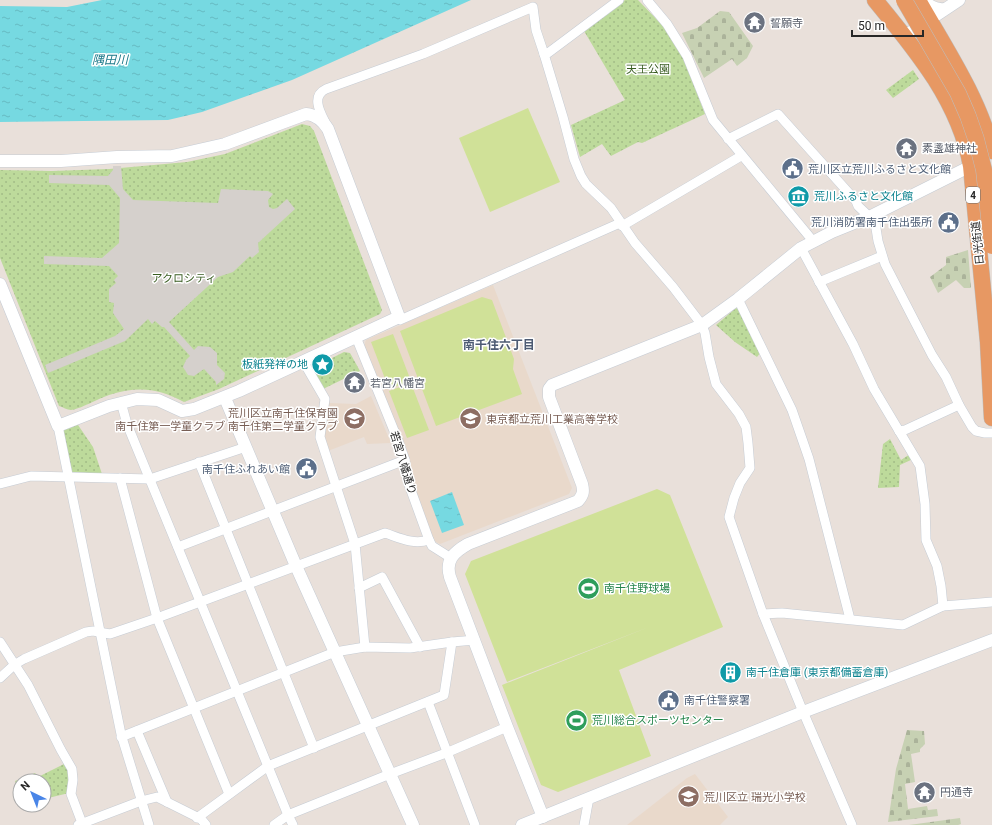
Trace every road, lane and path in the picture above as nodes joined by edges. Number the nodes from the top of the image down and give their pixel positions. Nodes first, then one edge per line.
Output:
1 (619, 0) edge
2 (647, 0) edge
3 (875, 0) edge
4 (904, 0) edge
5 (918, 0) edge
6 (926, 0) edge
7 (959, 0) edge
8 (948, 8) junction
9 (929, 20) junction
10 (905, 36) junction
11 (544, 54) junction
12 (328, 129) junction
13 (728, 140) junction
14 (992, 151) edge
15 (741, 156) junction
16 (0, 161) edge
17 (971, 166) junction
18 (869, 217) junction
19 (621, 225) junction
20 (813, 241) junction
21 (992, 246) edge
22 (801, 248) junction
23 (882, 256) junction
24 (819, 282) junction
25 (0, 284) edge
26 (738, 299) junction
27 (399, 318) junction
28 (702, 325) junction
29 (356, 337) junction
30 (303, 361) junction
31 (225, 398) junction
32 (121, 402) junction
33 (959, 405) junction
34 (992, 418) edge
35 (58, 426) junction
36 (899, 431) junction
37 (992, 433) edge
38 (246, 447) junction
39 (405, 460) junction
40 (199, 462) junction
41 (68, 476) junction
42 (120, 478) junction
43 (150, 479) junction
44 (0, 484) edge
45 (337, 486) junction
46 (272, 510) junction
47 (226, 528) junction
48 (429, 540) junction
49 (355, 544) junction
50 (178, 547) junction
51 (451, 558) junction
52 (296, 566) junction
53 (248, 584) junction
54 (359, 588) junction
55 (201, 602) junction
56 (992, 602) edge
57 (943, 606) junction
58 (763, 614) junction
59 (157, 618) junction
60 (850, 619) junction
61 (100, 633) junction
62 (475, 640) junction
63 (992, 640) edge
64 (0, 642) edge
65 (452, 642) junction
66 (365, 646) junction
67 (420, 647) junction
68 (335, 652) junction
69 (14, 665) junction
70 (284, 673) junction
71 (0, 678) edge
72 (237, 692) junction
73 (428, 702) junction
74 (194, 708) junction
75 (803, 712) junction
76 (368, 726) junction
77 (507, 727) junction
78 (137, 731) junction
79 (121, 737) junction
80 (314, 748) junction
81 (446, 753) junction
82 (268, 766) junction
83 (390, 774) junction
84 (229, 794) junction
85 (589, 798) junction
86 (141, 801) junction
87 (167, 802) junction
88 (288, 815) junction
89 (543, 817) junction
90 (197, 818) junction
91 (80, 824) edge
92 (149, 825) edge
93 (206, 825) edge
94 (274, 825) edge
95 (293, 825) edge
96 (413, 825) edge
97 (475, 825) edge
98 (522, 825) edge
99 (584, 825) edge
100 (852, 825) edge

1 - 11 street
2 - 13 street
3 - 10 highway, 日光街道 / 4
4 - 21 highway, 日光街道 / 4, bridge
5 - 9 highway
6 - 8 street
7 - 8 street
8 - 9 street
9 - 10 street
9 - 14 highway
10 - 17 highway, 日光街道 / 4
11 - 12 street
11 - 19 street
12 - 16 street
12 - 27 street
13 - 15 street
13 - 18 street
15 - 19 street
15 - 20 street
17 - 18 street
17 - 34 highway, 日光街道 / 4
18 - 20 street
18 - 23 street
19 - 27 street
19 - 28 street
20 - 22 street
22 - 24 street
22 - 26 street
23 - 24 street
23 - 33 street
24 - 36 street
25 - 35 street
26 - 28 street
26 - 60 street
27 - 29 street
28 - 51 street
28 - 58 street
29 - 30 street
29 - 39 street, 若宮八幡通り
30 - 31 street
30 - 45 street
31 - 32 street
31 - 38 street
32 - 35 street
32 - 43 street
33 - 36 street
33 - 37 street
35 - 41 street
36 - 57 street
38 - 40 street
38 - 46 street
39 - 45 street
39 - 48 street, 若宮八幡通り
40 - 43 street
40 - 47 street
41 - 42 street
41 - 44 street
41 - 61 street
42 - 43 street
42 - 59 street
43 - 50 street
45 - 46 street
45 - 49 street
46 - 47 street
46 - 52 street
47 - 50 street
47 - 53 street
48 - 49 street
48 - 51 street, 若宮八幡通り
49 - 52 street
49 - 54 street
50 - 55 street
51 - 62 street
52 - 53 street
52 - 68 street
53 - 55 street
53 - 70 street
54 - 66 street
54 - 67 street
55 - 59 street
55 - 72 street
56 - 57 street
57 - 60 street
58 - 60 street
58 - 75 street
59 - 61 street
59 - 74 street
61 - 69 street
61 - 79 street
62 - 65 street
62 - 77 street
63 - 75 street
64 - 69 street
65 - 67 street
65 - 73 street
66 - 67 street
66 - 68 street
68 - 70 street
68 - 76 street
69 - 71 street
69 - 91 street
70 - 72 street
70 - 80 street
72 - 74 street
72 - 82 street
73 - 76 street
73 - 81 street
74 - 78 street
74 - 84 street
75 - 85 street
75 - 100 street
76 - 80 street
76 - 83 street
77 - 81 street
77 - 89 street
78 - 79 street
78 - 87 street
79 - 86 street
80 - 82 street
81 - 83 street
81 - 97 street
82 - 84 street
82 - 88 street
83 - 88 street
83 - 96 street
84 - 90 street
85 - 89 street
85 - 99 street
86 - 87 street
86 - 91 street
86 - 92 street
87 - 90 street
88 - 94 street
88 - 95 street
89 - 98 street
90 - 93 street

